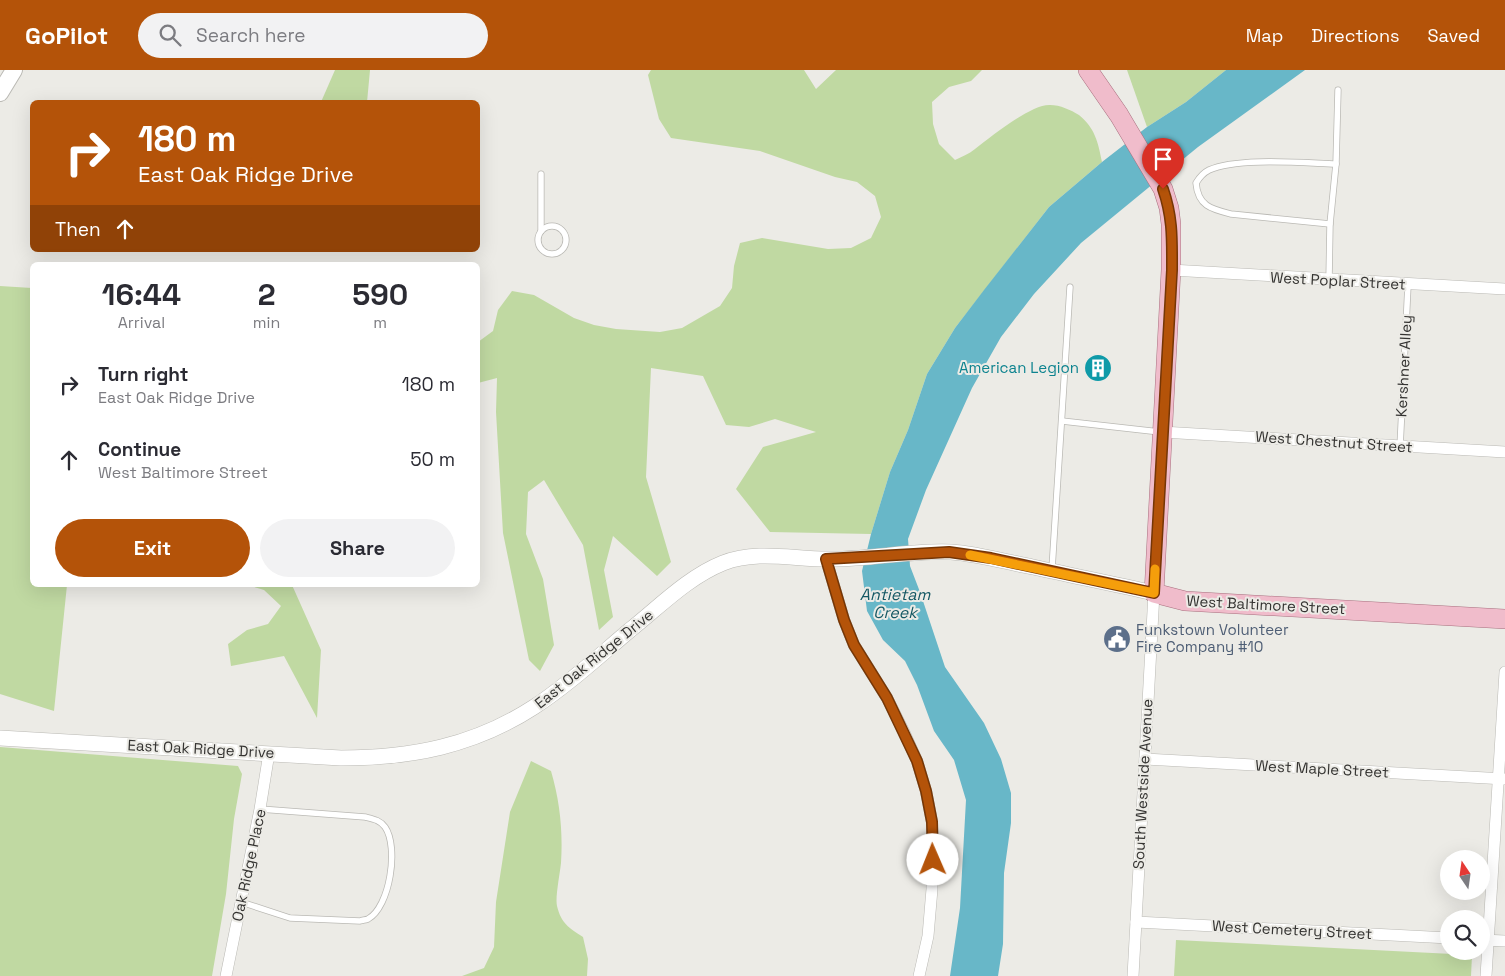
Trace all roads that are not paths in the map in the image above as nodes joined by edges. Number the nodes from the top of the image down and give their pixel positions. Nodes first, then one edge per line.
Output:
1 (14, 70) edge
2 (1088, 70) edge
3 (1338, 90) dead end
4 (0, 93) edge
5 (1336, 164) junction
6 (541, 174) dead end
7 (1330, 224) junction
8 (541, 231) junction
9 (1172, 270) junction
10 (1329, 280) junction
11 (1408, 285) junction
12 (1070, 287) dead end
13 (1505, 289) edge
14 (1062, 421) junction
15 (1162, 432) junction
16 (1400, 447) junction
17 (1505, 452) edge
18 (912, 554) joint
19 (833, 559) junction
20 (1052, 571) junction
21 (1154, 593) junction
22 (1505, 619) edge
23 (1505, 672) edge
24 (0, 738) edge
25 (269, 753) junction
26 (1145, 760) junction
27 (1502, 779) edge
28 (260, 809) junction
29 (240, 902) junction
30 (1488, 910) edge
31 (1136, 922) junction
32 (1440, 938) edge
33 (1490, 940) edge
34 (1505, 941) edge
35 (1486, 960) edge
36 (226, 976) edge
37 (919, 976) edge
38 (1132, 976) edge
39 (1486, 976) edge

1 - 4 main road
2 - 9 main road
3 - 5 lane
5 - 7 lane
5 - 7 lane
6 - 8 lane
7 - 10 lane
8 - 8 lane
9 - 10 street, West Poplar Street
9 - 15 main road
10 - 11 street, West Poplar Street
11 - 13 street, West Poplar Street
11 - 16 lane, Kershner Alley
12 - 14 lane
14 - 15 lane
14 - 20 lane
15 - 16 street, West Chestnut Street
15 - 21 main road
16 - 17 street, West Chestnut Street
18 - 19 street, East Oak Ridge Drive
18 - 20 street, West Baltimore Street
19 - 25 street, East Oak Ridge Drive
19 - 37 street
20 - 21 street, West Baltimore Street
21 - 22 main road, West Baltimore Street
21 - 26 street, South Westside Avenue
23 - 27 street
24 - 25 street, East Oak Ridge Drive
25 - 28 street, Oak Ridge Place
26 - 27 street, West Maple Street
26 - 31 street, South Westside Avenue
27 - 30 street
28 - 29 street, Oak Ridge Place
28 - 29 lane
29 - 36 street, Oak Ridge Place
31 - 32 street, West Cemetery Street
31 - 38 street, South Westside Avenue
33 - 34 street
35 - 39 street

